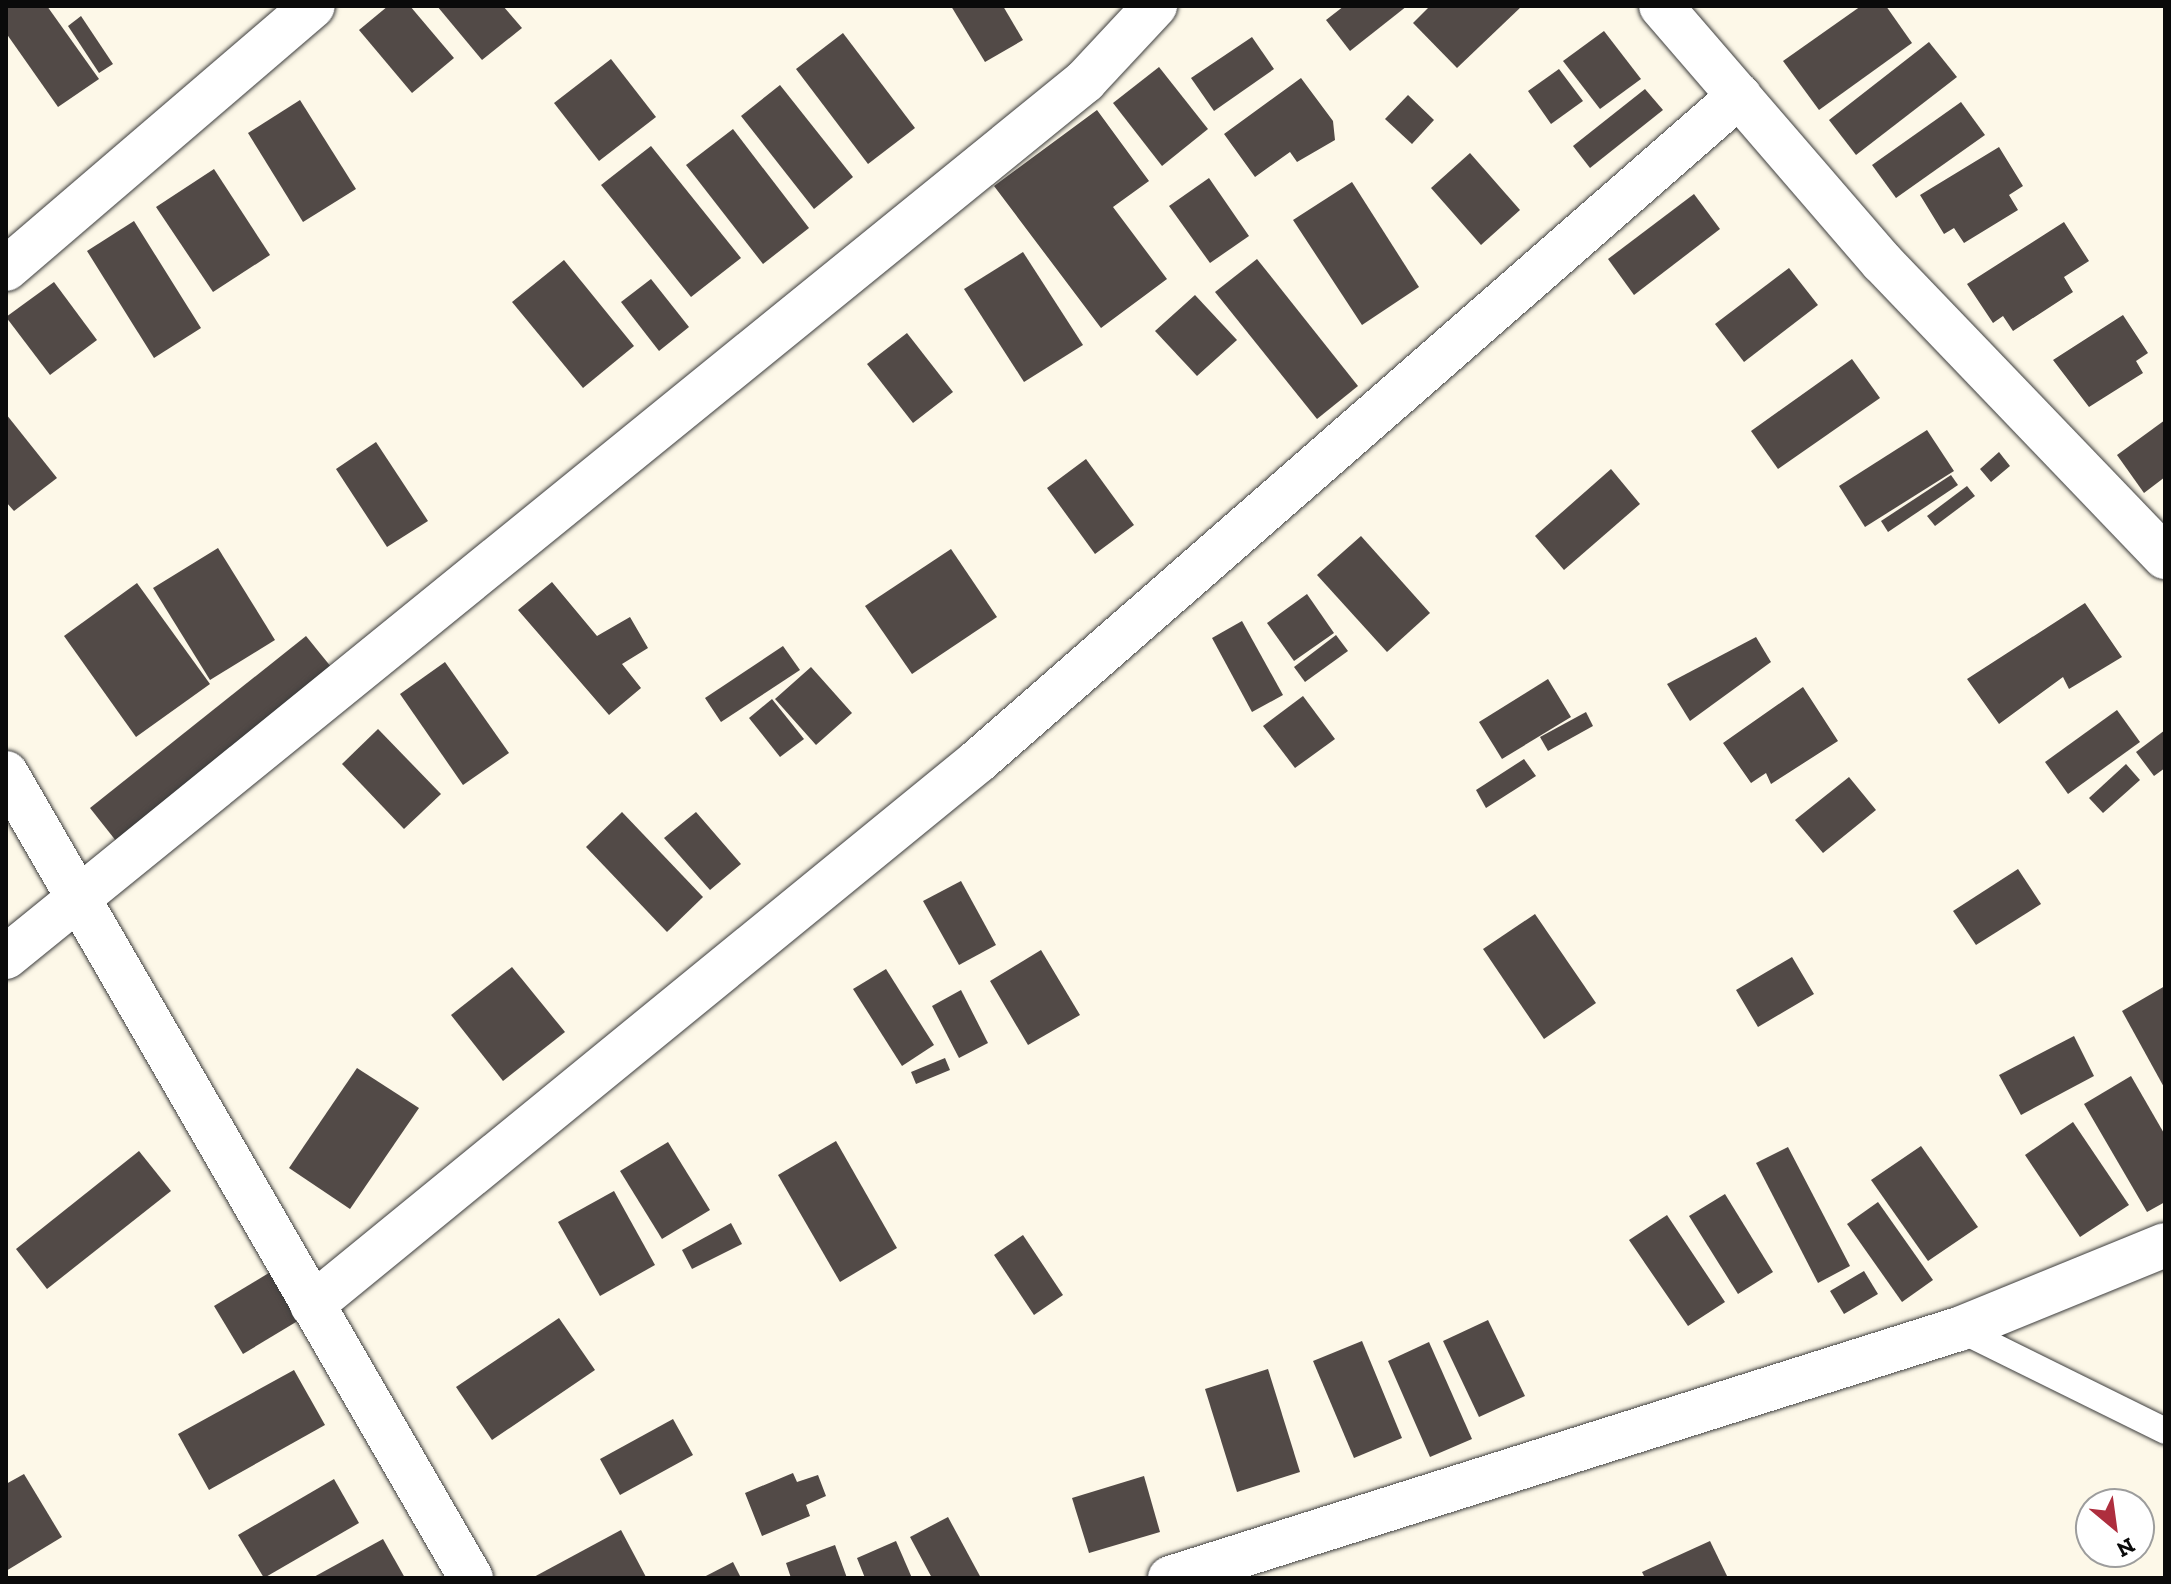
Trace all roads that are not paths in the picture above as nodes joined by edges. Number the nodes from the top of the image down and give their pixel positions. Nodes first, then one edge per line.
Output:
1 (313, 6) edge
2 (1155, 6) edge
3 (1661, 6) edge
4 (1739, 96) junction
5 (6, 269) edge
6 (2165, 557) edge
7 (6, 773) edge
8 (81, 900) junction
9 (6, 957) edge
10 (2165, 1245) edge
11 (312, 1305) junction
12 (1959, 1329) junction
13 (2165, 1431) edge
14 (471, 1578) edge
15 (1170, 1578) edge

1 - 5 street
2 - 8 street
3 - 4 street
4 - 6 street
4 - 11 street
7 - 8 street
8 - 9 street
8 - 11 street
10 - 12 street
11 - 14 street
12 - 13 lane
12 - 15 street

